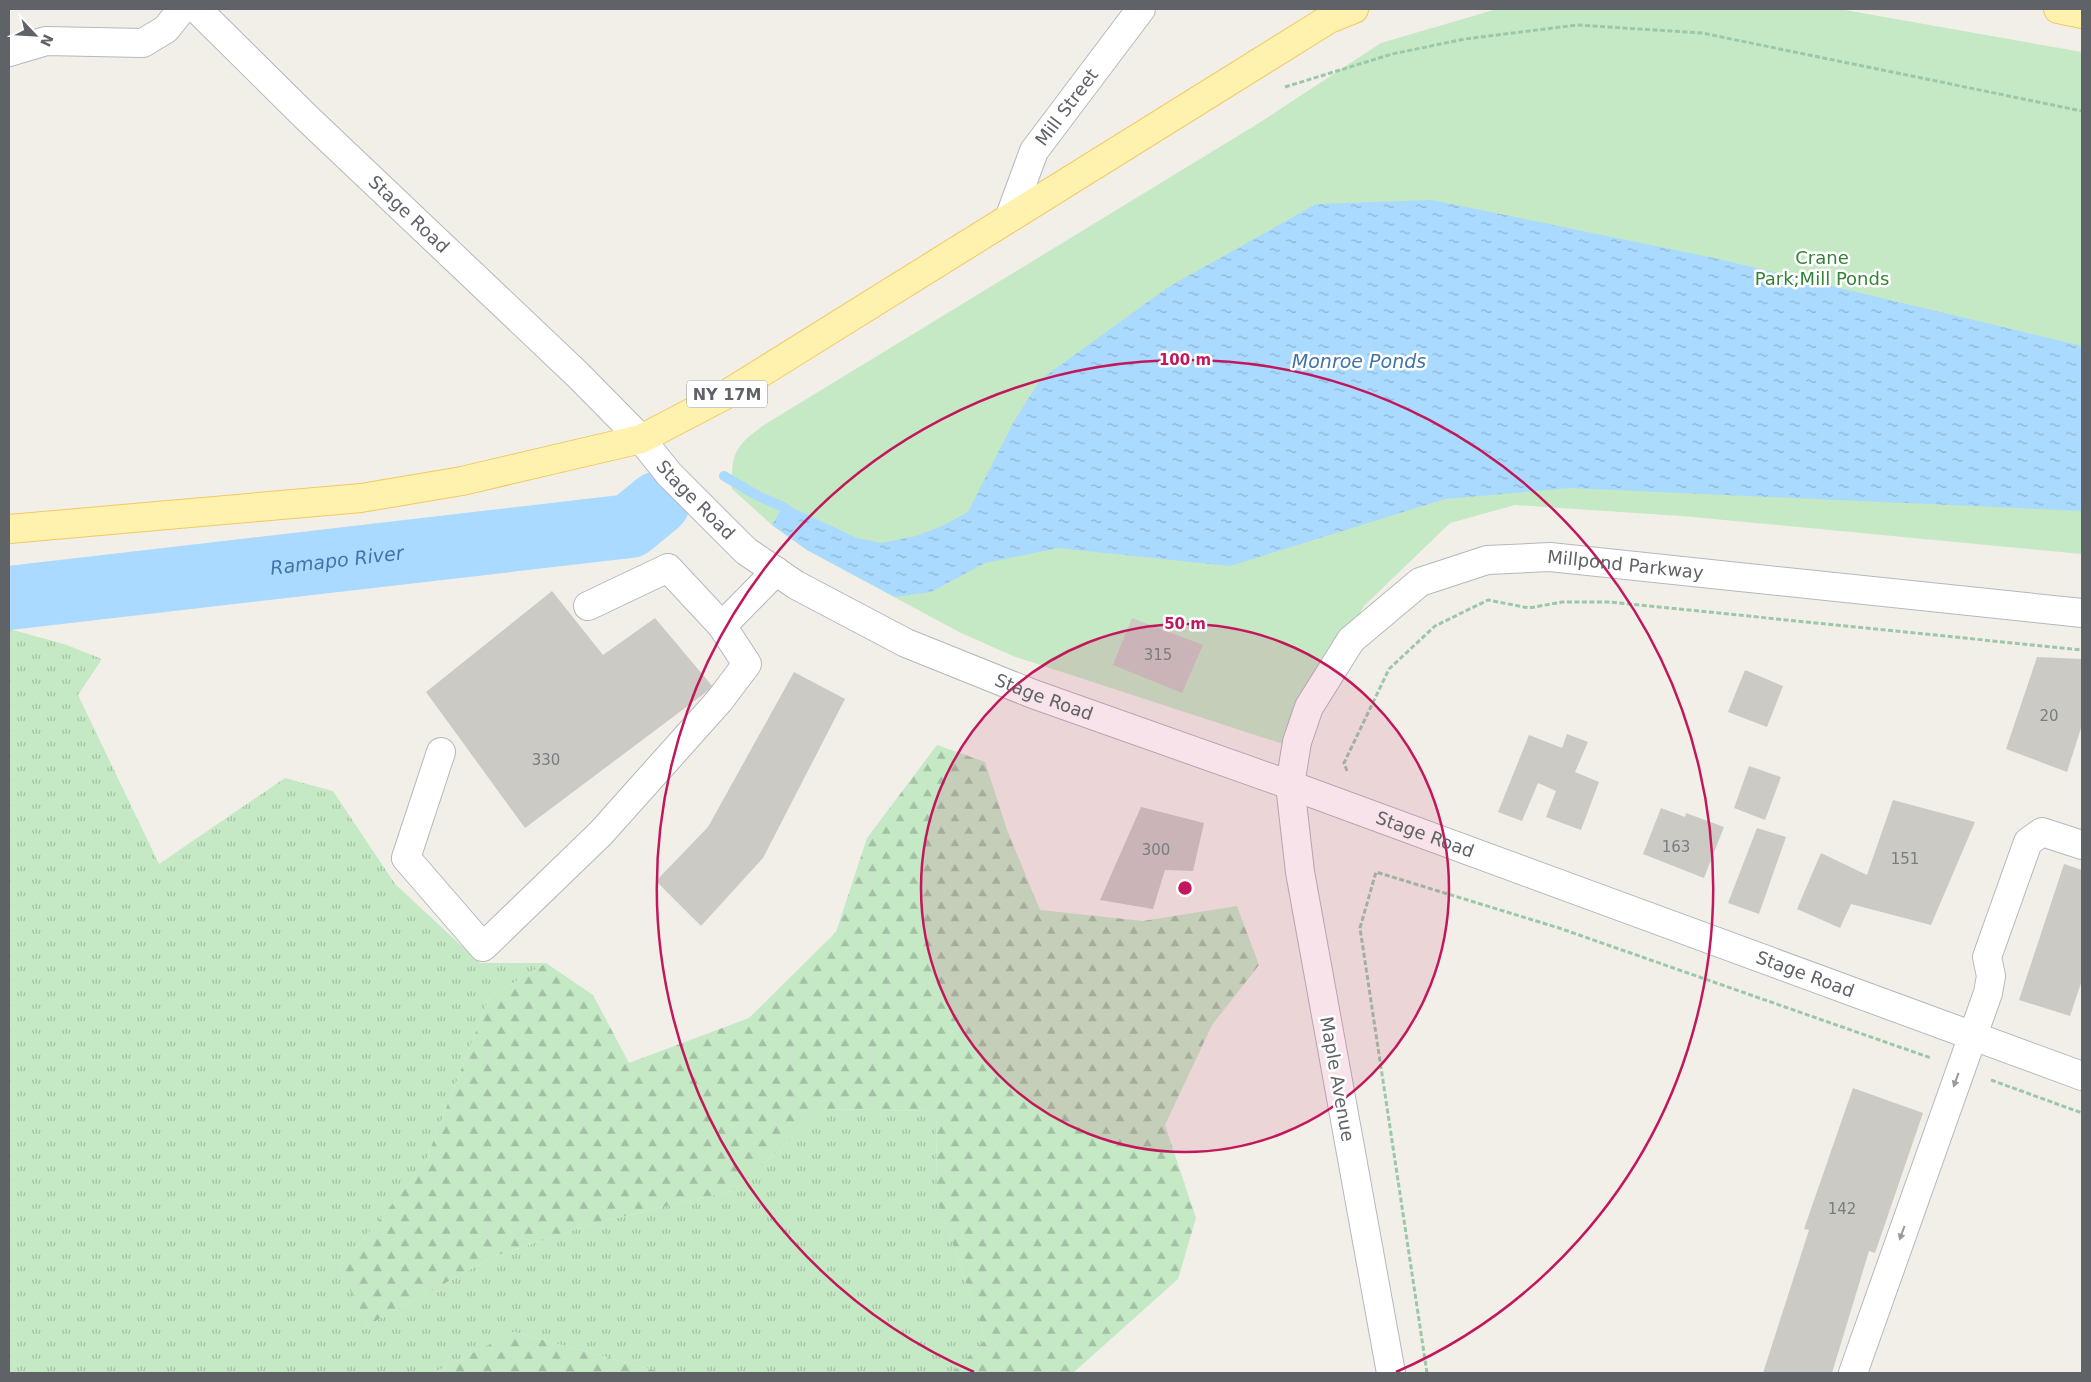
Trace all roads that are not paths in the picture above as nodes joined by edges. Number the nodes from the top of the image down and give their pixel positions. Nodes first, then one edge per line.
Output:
1 (182, 9) edge
2 (198, 9) edge
3 (1141, 9) edge
4 (1354, 9) edge
5 (2058, 9) edge
6 (2082, 14) edge
7 (9, 52) edge
8 (1010, 216) junction
9 (641, 439) junction
10 (9, 529) edge
11 (776, 571) junction
12 (588, 606) dead end
13 (2082, 614) edge
14 (722, 626) junction
15 (441, 752) dead end
16 (1290, 785) junction
17 (2082, 845) edge
18 (1973, 1034) junction
19 (2082, 1076) edge
20 (1391, 1373) edge
21 (1853, 1373) edge

1 - 7 street
2 - 9 street, Stage Road
3 - 8 street, Mill Street
4 - 8 main road, NY 17M
5 - 6 main road
8 - 9 main road, NY 17M
9 - 10 main road, NY 17M
9 - 11 street, Stage Road
11 - 14 street
11 - 16 street, Stage Road
12 - 14 street
13 - 16 street, Millpond Parkway
14 - 15 street
16 - 18 street, Stage Road
16 - 20 street, Maple Avenue
17 - 18 street
18 - 19 street, Stage Road
18 -> 21 street

